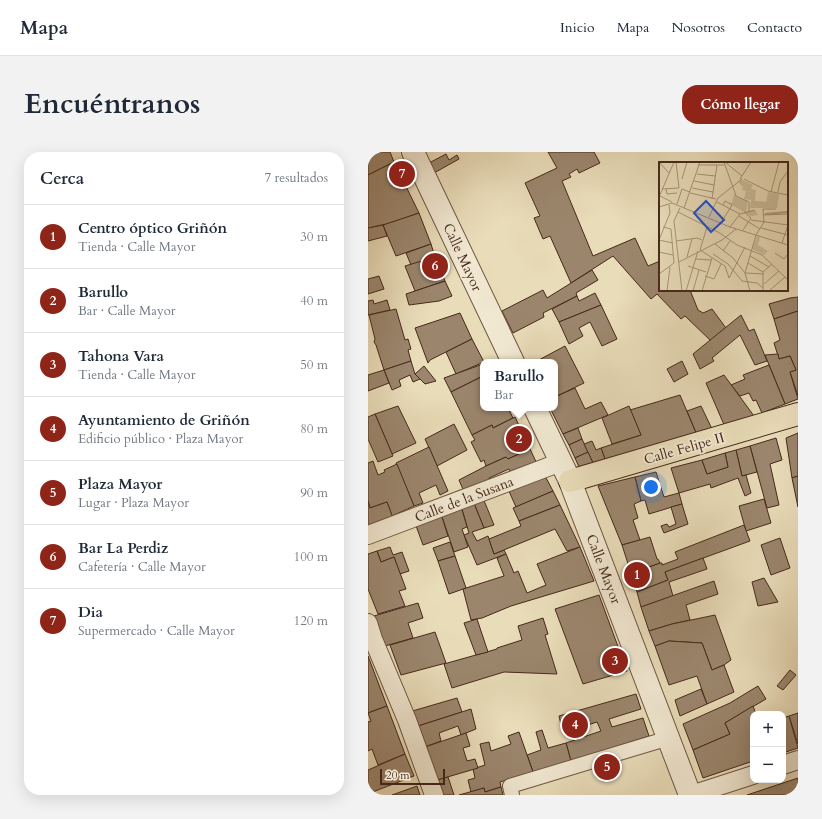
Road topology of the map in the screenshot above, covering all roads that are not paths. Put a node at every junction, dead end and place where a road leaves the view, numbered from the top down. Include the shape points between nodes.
1 (413, 152) edge
2 (512, 359) edge
3 (536, 411) edge
4 (798, 414) edge
5 (565, 472) junction
6 (368, 535) edge
7 (370, 635) edge
8 (668, 735) junction
9 (798, 760) edge
10 (786, 764) edge
11 (750, 776) edge
12 (434, 795) edge
13 (512, 795) edge
14 (690, 795) edge

1 - 2 street, Calle Mayor
3 - 5 street, Calle Mayor
4 - 5 main road, Calle Felipe II
5 - 6 street, Calle de la Susana
5 - 8 street, Calle Mayor
7 - 12 street via 407,720
8 - 13 street via 510,786
8 - 14 street, Calle Mayor
9 - 10 street
11 - 14 street

